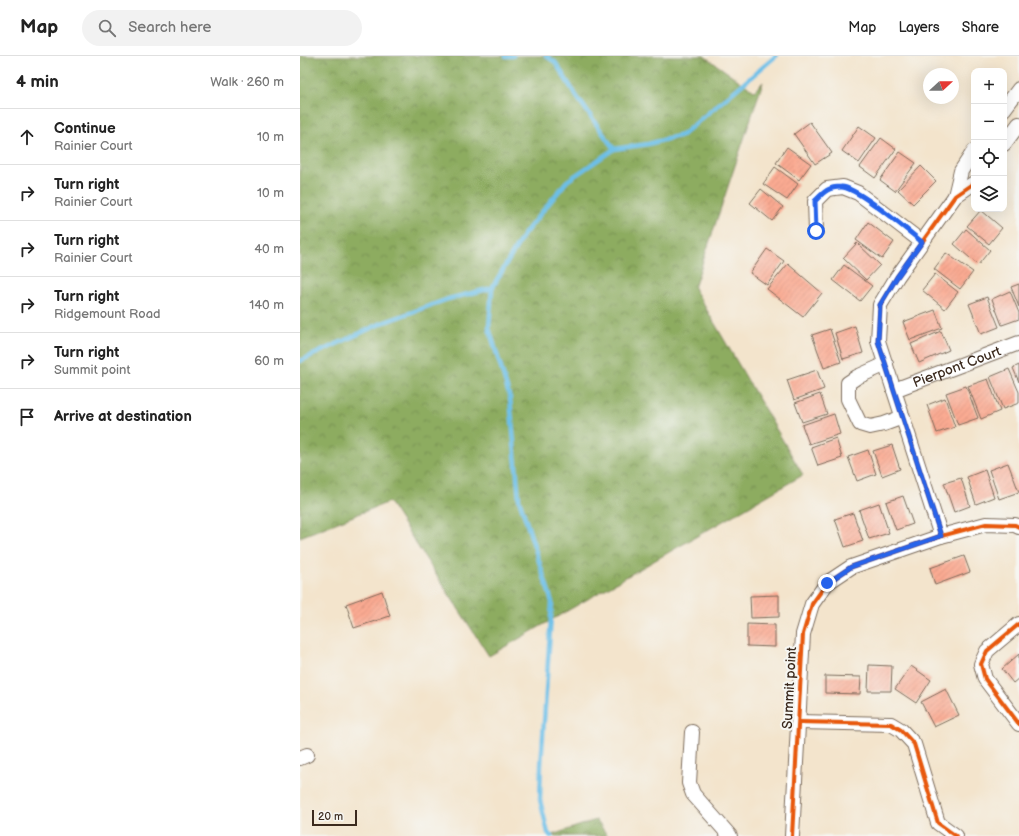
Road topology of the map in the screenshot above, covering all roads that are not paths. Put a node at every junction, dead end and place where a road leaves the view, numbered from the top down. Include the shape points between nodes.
1 (1019, 89) edge
2 (1007, 106) edge
3 (1019, 124) edge
4 (1007, 140) edge
5 (971, 156) edge
6 (971, 185) edge
7 (955, 196) junction
8 (816, 231) dead end
9 (922, 242) junction
10 (1019, 343) edge
11 (886, 364) junction
12 (894, 390) junction
13 (903, 417) junction
14 (1019, 527) edge
15 (941, 536) junction
16 (1019, 624) edge
17 (798, 722) junction
18 (1019, 724) edge
19 (692, 732) dead end
20 (730, 836) edge
21 (792, 836) edge
22 (956, 836) edge

1 - 2 street
3 - 4 street
5 - 7 street via 961,171
6 - 7 street
7 - 9 street
8 - 9 street via 815,201 827,189 843,187 858,193
9 - 11 street via 880,305 878,341
10 - 12 street, Pierpont Court
11 - 12 street
11 - 13 street via 848,383 848,399 860,424 870,427
12 - 13 street
13 - 15 street
14 - 15 street, Summit point via 986,524
15 - 17 street, Summit point via 851,567 827,583 812,604 803,634
16 - 18 street via 987,651 981,664 985,679
17 - 21 street, Summit point
17 - 22 street via 891,724 901,730 914,744 938,823
19 - 20 street via 689,783 693,794

